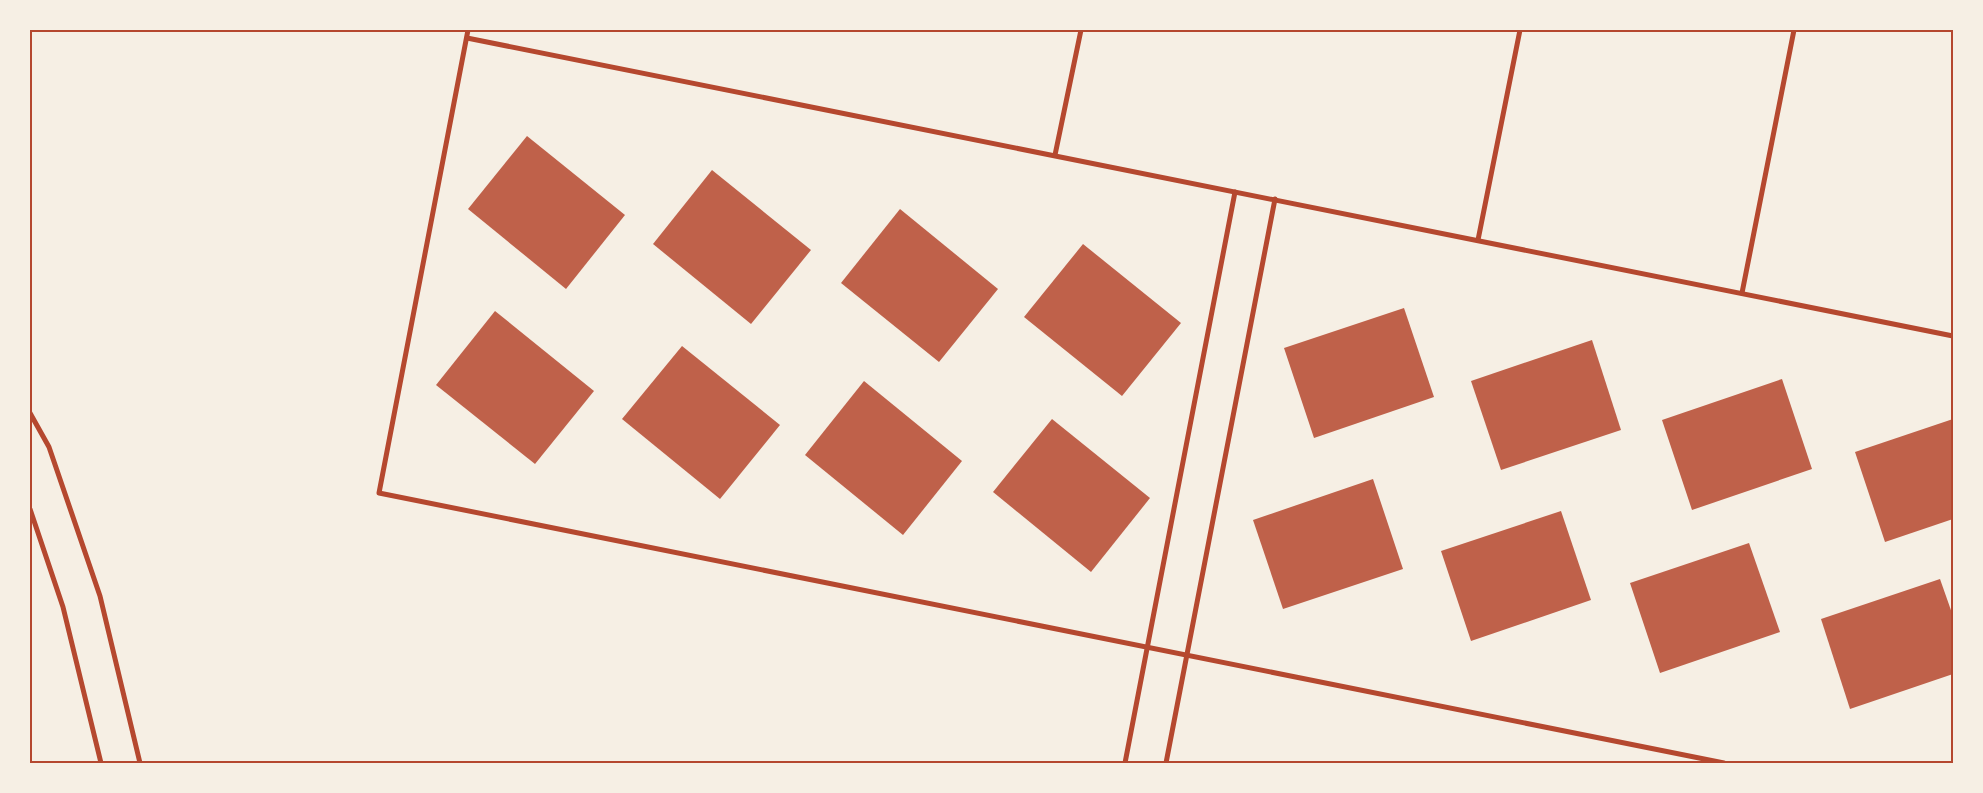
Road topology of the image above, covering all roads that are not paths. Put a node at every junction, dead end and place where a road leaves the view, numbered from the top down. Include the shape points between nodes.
1 (468, 30) edge
2 (1081, 30) edge
3 (1520, 30) edge
4 (1794, 30) edge
5 (467, 38) junction
6 (1055, 155) junction
7 (1235, 192) junction
8 (1275, 199) junction
9 (1478, 240) junction
10 (1742, 293) junction
11 (1953, 336) edge
12 (30, 413) edge
13 (30, 509) edge
14 (1148, 647) junction
15 (1187, 655) junction
16 (101, 763) edge
17 (140, 763) edge
18 (1125, 763) edge
19 (1166, 763) edge
20 (1724, 763) edge

1 - 5 street
2 - 6 street
3 - 9 street
4 - 10 street
5 - 6 street
5 - 14 street via 379,492
6 - 7 street
7 - 8 street
7 - 14 street
8 - 9 street
8 - 15 street
9 - 10 street
10 - 11 street
12 - 17 street via 49,447 100,596
13 - 16 street via 63,607
14 - 15 street
14 - 18 street
15 - 19 street
15 - 20 street

